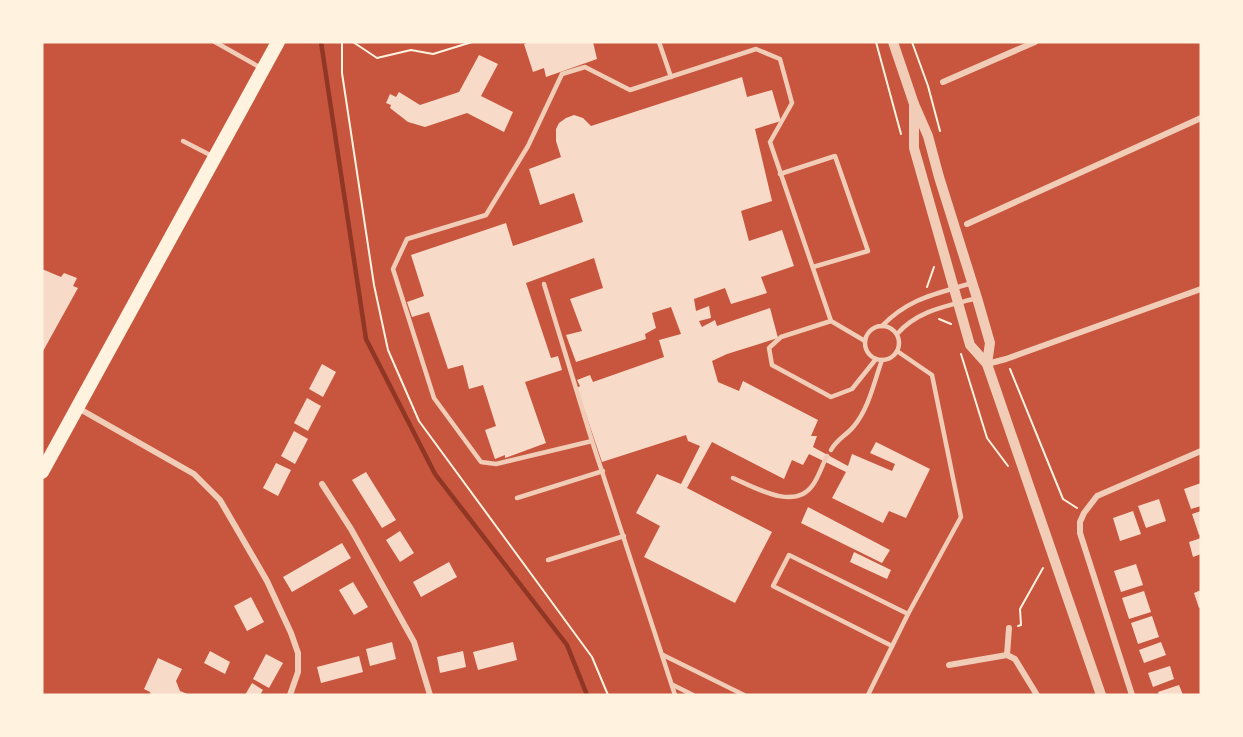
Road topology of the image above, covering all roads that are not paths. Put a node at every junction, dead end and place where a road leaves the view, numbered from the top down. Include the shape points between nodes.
1 (214, 42) edge
2 (278, 42) edge
3 (659, 42) edge
4 (756, 42) edge
5 (893, 42) edge
6 (1035, 42) edge
7 (756, 50) junction
8 (263, 69) junction
9 (671, 77) junction
10 (943, 82) road end
11 (914, 104) junction
12 (1201, 118) edge
13 (183, 141) dead end
14 (215, 157) junction
15 (780, 174) junction
16 (967, 224) dead end
17 (813, 267) junction
18 (972, 283) junction
19 (544, 284) dead end
20 (954, 288) junction
21 (1201, 288) edge
22 (977, 298) junction
23 (958, 303) junction
24 (831, 321) junction
25 (882, 326) junction
26 (897, 334) junction
27 (865, 341) junction
28 (897, 351) junction
29 (879, 359) junction
30 (987, 364) junction
31 (78, 408) junction
32 (592, 441) junction
33 (831, 450) dead end
34 (1201, 451) edge
35 (827, 456) dead end
36 (603, 471) junction
37 (42, 472) edge
38 (733, 478) dead end
39 (322, 484) dead end
40 (517, 498) dead end
41 (624, 536) junction
42 (549, 560) dead end
43 (908, 614) junction
44 (1009, 628) road end
45 (892, 646) junction
46 (663, 655) junction
47 (1007, 655) junction
48 (949, 665) dead end
49 (673, 685) junction
50 (290, 695) edge
51 (430, 695) edge
52 (675, 695) edge
53 (693, 695) edge
54 (744, 695) edge
55 (868, 695) edge
56 (1037, 695) edge
57 (1101, 695) edge
58 (1132, 695) edge

1 - 8 lane
2 - 8 highway
3 - 9 lane
4 - 7 lane
5 - 11 street
6 - 10 street
7 - 9 lane
7 - 15 lane via 780,59 792,103 770,142
8 - 14 highway
9 - 32 lane via 630,90 585,67 562,74 528,146 486,215 407,239 393,269 434,398 481,462 496,464
11 - 18 street via 928,136
11 - 20 street via 914,148
12 - 16 street
13 - 14 lane
14 - 31 highway
15 - 17 lane
15 - 17 lane via 835,156 868,251
17 - 24 lane
18 - 20 lane
18 - 22 street
19 - 32 lane
20 - 23 street
20 - 25 lane via 896,312
21 - 30 street
22 - 23 lane
22 - 30 street via 990,343
23 - 26 lane via 908,321
23 - 30 street via 970,345
24 - 27 lane
24 - 29 lane via 781,337 770,348 772,365 831,397 852,389
25 - 26 lane
25 - 27 lane via 870,331
26 - 28 lane
27 - 29 lane via 868,352
28 - 29 lane via 894,356
28 - 43 lane via 932,375 961,517
29 - 33 lane via 856,424
30 - 57 street
31 - 37 highway
31 - 50 street via 194,474 220,500 267,580 291,633 298,653 298,672
32 - 36 lane
34 - 58 street via 1097,496 1080,522 1080,533
35 - 38 lane via 812,486 796,496 771,495
36 - 40 lane
36 - 41 lane
39 - 51 street via 414,642
41 - 42 lane
41 - 46 lane
43 - 45 lane
43 - 45 lane via 789,555 772,586
44 - 47 street
45 - 55 lane
46 - 49 lane
46 - 54 lane
47 - 48 street
47 - 56 street via 1015,659
49 - 52 lane
49 - 53 lane

